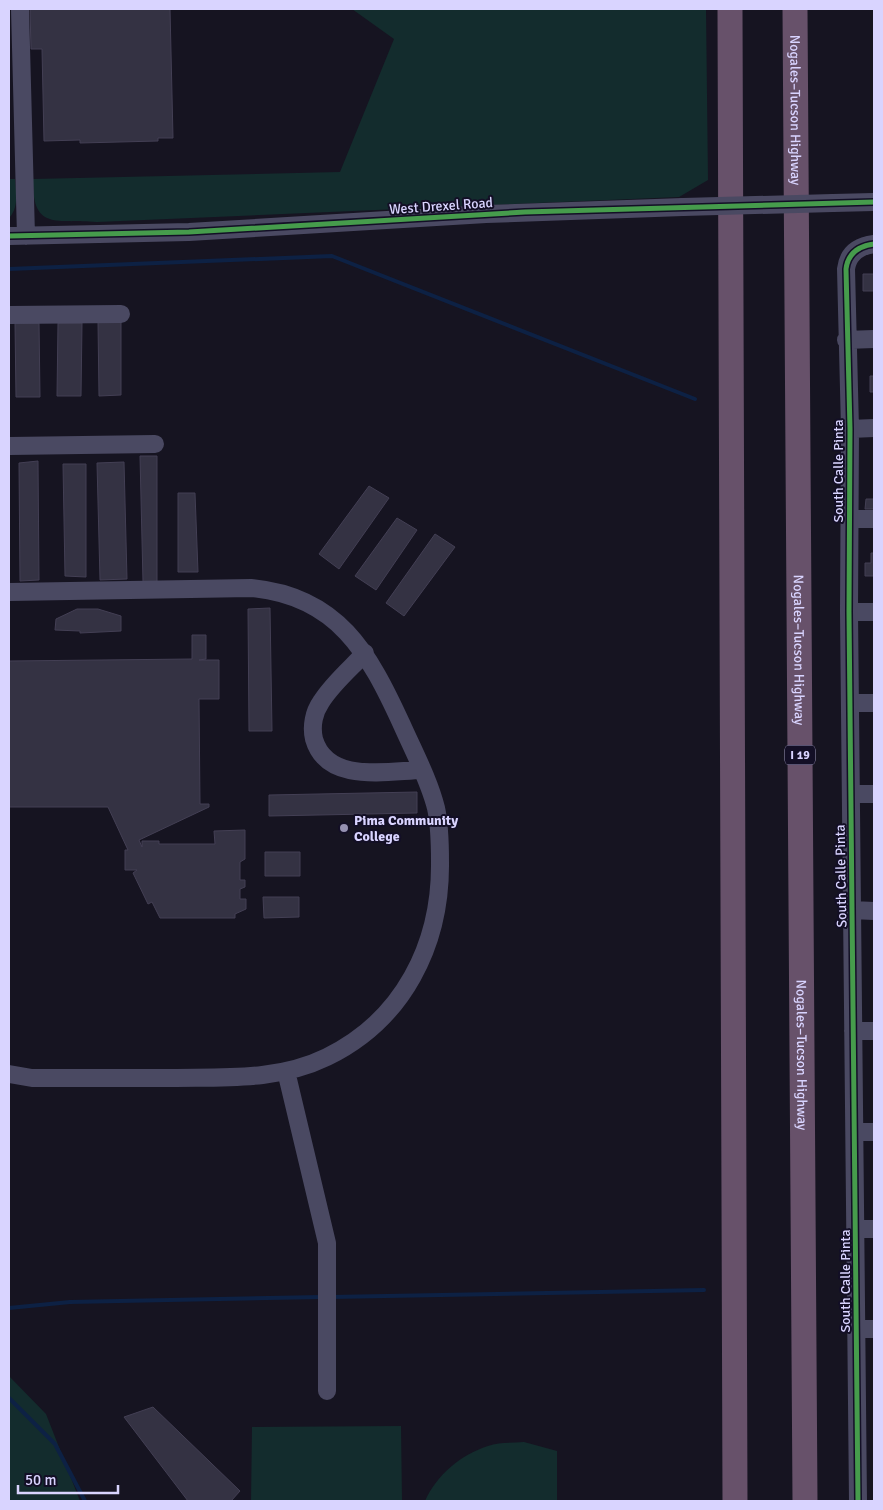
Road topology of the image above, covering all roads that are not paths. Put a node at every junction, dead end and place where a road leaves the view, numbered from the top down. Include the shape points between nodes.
1 (20, 9) edge
2 (730, 9) edge
3 (795, 9) edge
4 (874, 202) edge
5 (17, 236) edge
6 (874, 244) edge
7 (121, 314) dead end
8 (9, 315) edge
9 (874, 339) edge
10 (847, 340) junction
11 (874, 428) edge
12 (850, 429) junction
13 (155, 444) dead end
14 (9, 446) edge
15 (850, 519) junction
16 (874, 519) edge
17 (9, 592) edge
18 (849, 612) junction
19 (874, 612) edge
20 (365, 653) junction
21 (850, 703) junction
22 (874, 703) edge
23 (422, 770) junction
24 (851, 794) junction
25 (874, 794) edge
26 (852, 910) junction
27 (874, 911) edge
28 (853, 1031) junction
29 (874, 1031) edge
30 (286, 1071) junction
31 (9, 1074) edge
32 (855, 1132) junction
33 (874, 1132) edge
34 (874, 1229) edge
35 (856, 1230) junction
36 (874, 1329) edge
37 (857, 1330) junction
38 (327, 1391) dead end
39 (866, 1425) edge
40 (735, 1501) edge
41 (805, 1501) edge
42 (858, 1501) edge

1 - 5 street
2 - 40 highway
3 - 41 highway, Nogales–Tucson Highway / I 19
4 - 5 street, West Drexel Road, bridge via 486,214 198,232
6 - 10 street, South Calle Pinta via 860,248 847,260
7 - 8 street
9 - 10 street
10 - 12 street, South Calle Pinta
11 - 12 street
12 - 15 street, South Calle Pinta
13 - 14 street
15 - 16 street
15 - 18 street, South Calle Pinta
17 - 20 street via 225,587 264,590 286,594 322,611 343,627
18 - 19 street
18 - 21 street, South Calle Pinta
20 - 23 street via 382,680
20 - 23 street via 316,711 314,735 317,746 332,764 357,772
21 - 22 street
21 - 24 street, South Calle Pinta
23 - 30 street via 436,811 440,874 434,927 420,966 400,998 365,1034 327,1057
24 - 25 street
24 - 26 street, South Calle Pinta
26 - 27 street
26 - 28 street, South Calle Pinta
28 - 29 street
28 - 32 street, South Calle Pinta
30 - 31 street via 255,1076 201,1077 32,1078
30 - 38 street via 326,1243
32 - 33 street
32 - 35 street, South Calle Pinta
34 - 35 street
35 - 37 street, South Calle Pinta
36 - 37 street
37 - 39 street, South Calle Pinta
39 - 42 street, South Calle Pinta

